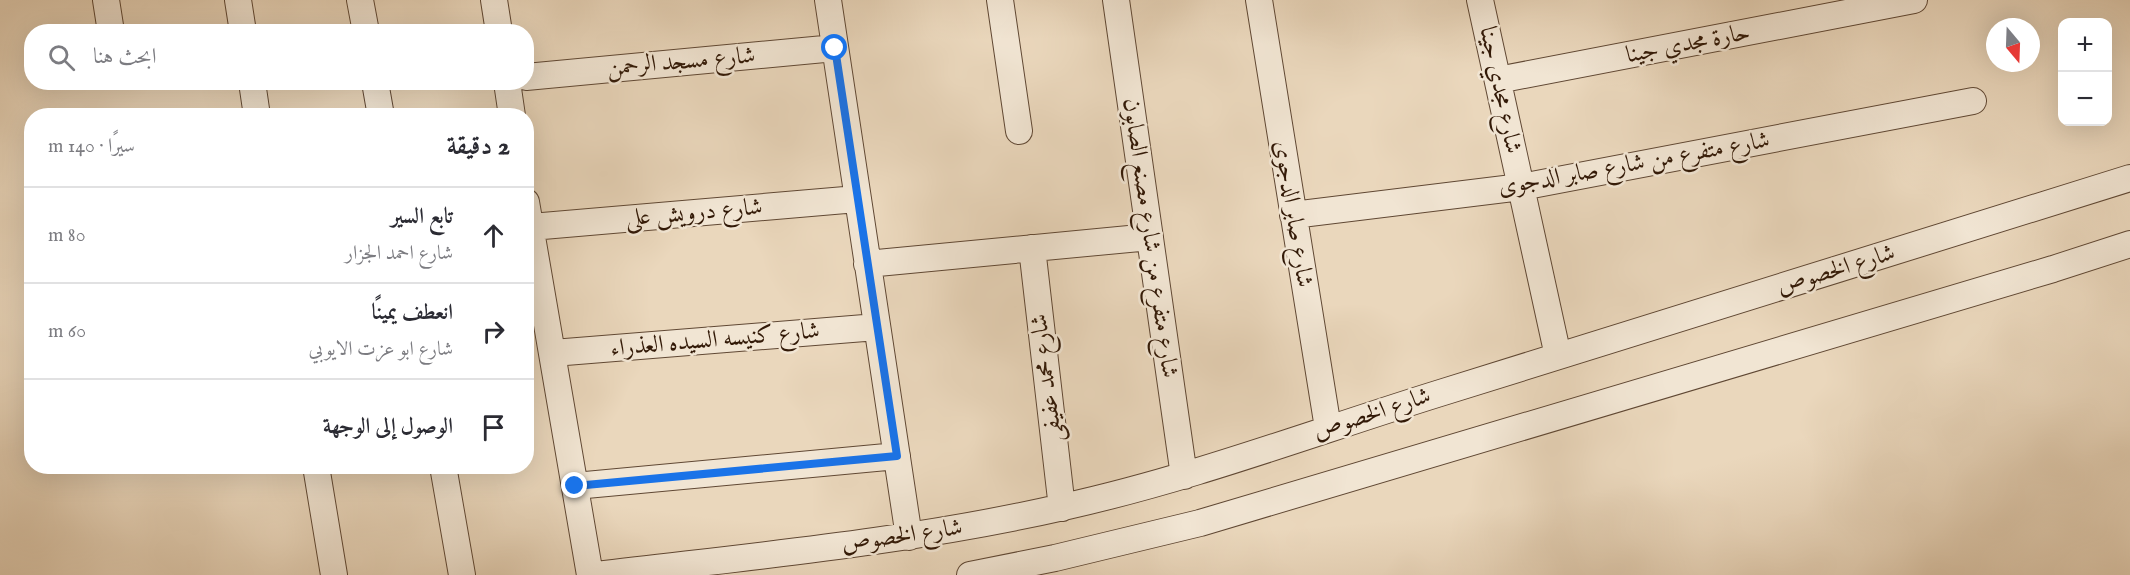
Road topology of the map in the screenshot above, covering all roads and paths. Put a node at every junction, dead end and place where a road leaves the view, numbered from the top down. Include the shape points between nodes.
1 (106, 0) edge
2 (238, 0) edge
3 (360, 0) edge
4 (494, 0) edge
5 (828, 0) edge
6 (1000, 0) edge
7 (1116, 0) edge
8 (1259, 0) edge
9 (1480, 0) edge
10 (1914, 0) edge
11 (110, 24) edge
12 (242, 24) edge
13 (364, 24) edge
14 (498, 24) edge
15 (835, 48) junction
16 (534, 76) edge
17 (1498, 80) junction
18 (253, 90) edge
19 (376, 90) edge
20 (508, 90) edge
21 (1973, 101) dead end
22 (256, 108) edge
23 (380, 108) edge
24 (511, 108) edge
25 (1019, 131) dead end
26 (2130, 178) edge
27 (1521, 187) junction
28 (857, 199) junction
29 (1293, 215) junction
30 (534, 227) edge
31 (1150, 237) junction
32 (534, 244) edge
33 (2130, 244) edge
34 (1032, 248) junction
35 (867, 264) junction
36 (877, 327) junction
37 (553, 354) junction
38 (1558, 356) junction
39 (1328, 428) junction
40 (897, 456) junction
41 (317, 474) edge
42 (444, 474) edge
43 (1184, 476) junction
44 (575, 486) junction
45 (1062, 508) junction
46 (909, 537) junction
47 (334, 575) edge
48 (462, 575) edge
49 (590, 575) edge
50 (597, 575) edge
51 (970, 575) edge

1 - 11 street
2 - 12 street
3 - 13 street
4 - 14 street
5 - 15 street
6 - 25 street
7 - 31 street, شارع متفرع من شارع مصنع الصابون
8 - 29 street, شارع صابر الدجوى
9 - 17 street, شارع مجدي جينا
10 - 17 street, حارة مجدي جينا
15 - 16 street, شارع مسجد الرحمن
15 - 28 street
17 - 27 street, شارع مجدي جينا
18 - 22 street
19 - 23 street
20 - 24 street
21 - 27 street, شارع متفرع من شارع صابر الدجوى
26 - 38 street, شارع الخصوص
27 - 29 street, شارع متفرع من شارع صابر الدجوى
27 - 38 street, شارع مجدي جينا
28 - 30 street, شارع درويش على
28 - 35 street
29 - 39 street, شارع صابر الدجوى
31 - 34 street
31 - 43 street, شارع متفرع من شارع مصنع الصابون
32 - 37 street
33 - 51 street, شارع الخصوص via 1200,523
34 - 35 street
34 - 45 street, شارع محمد عفيفى
35 - 36 street
36 - 37 street, شارع كنيسه السيده العذراء
36 - 40 street
37 - 44 street
38 - 39 street, شارع الخصوص
39 - 43 street, شارع الخصوص
40 - 44 street
40 - 46 street
41 - 47 street
42 - 48 street
43 - 45 street, شارع الخصوص
44 - 49 street
45 - 46 street, شارع الخصوص
46 - 50 street, شارع الخصوص

